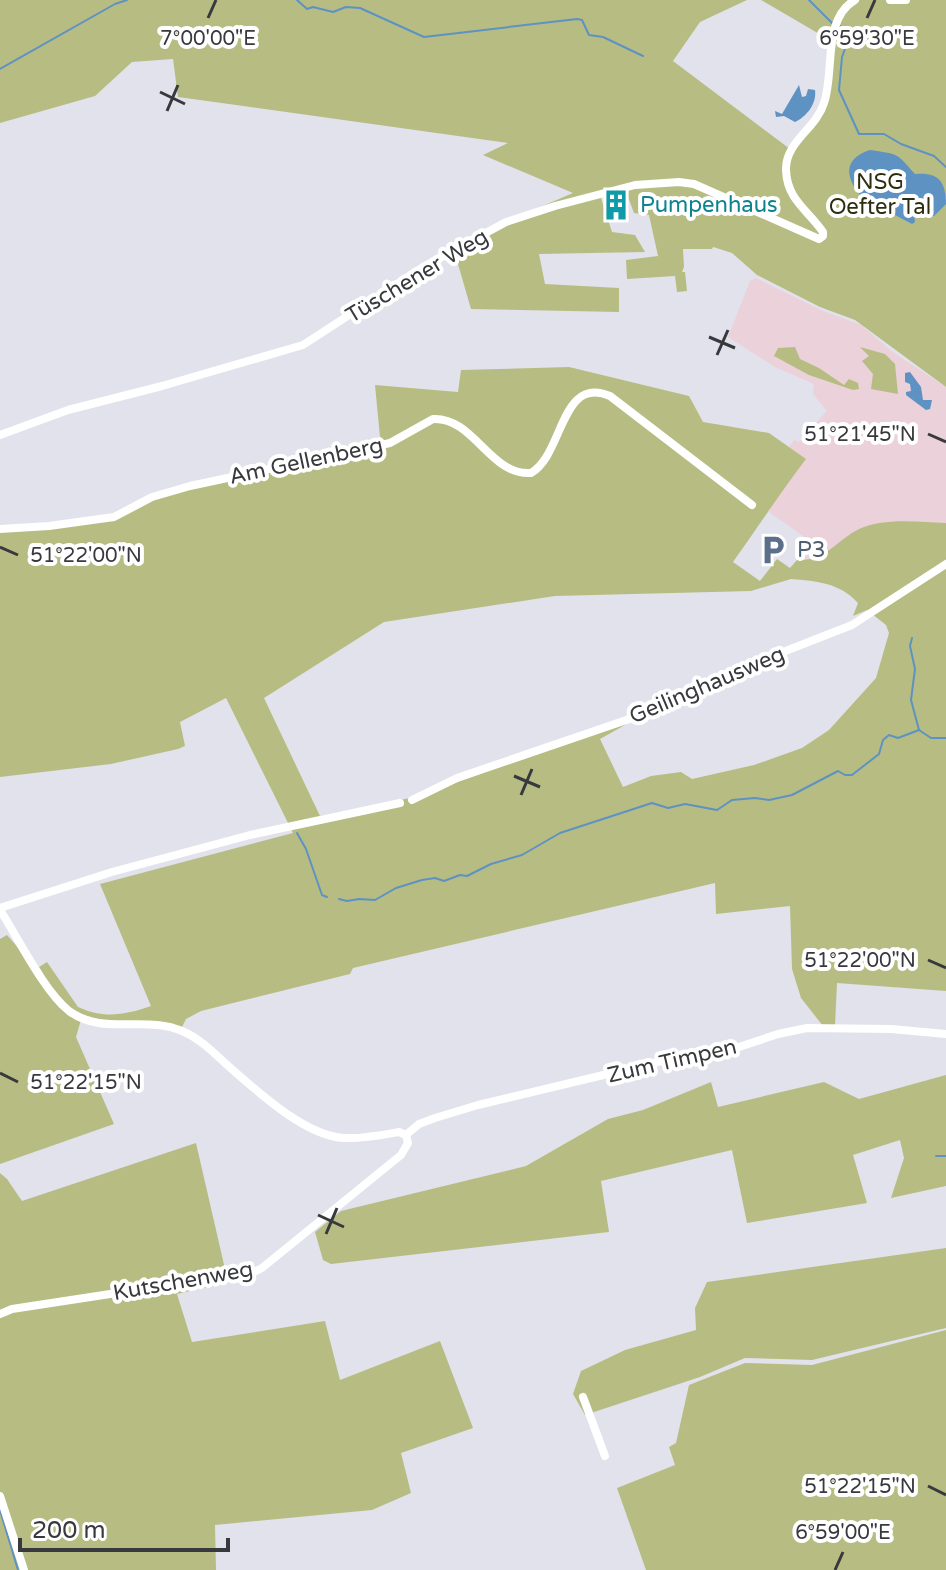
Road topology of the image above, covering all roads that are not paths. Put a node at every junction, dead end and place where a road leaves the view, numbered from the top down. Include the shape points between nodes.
1 (855, 0) edge
2 (890, 0) edge
3 (906, 0) edge
4 (0, 435) edge
5 (752, 505) dead end
6 (0, 529) edge
7 (946, 564) edge
8 (412, 800) dead end
9 (400, 803) dead end
10 (0, 909) edge
11 (946, 1034) edge
12 (406, 1135) junction
13 (0, 1314) edge
14 (583, 1397) dead end
15 (605, 1456) dead end
16 (0, 1496) edge
17 (24, 1570) edge

1 - 4 street, Tüschener Weg via 839,14 824,103 786,160 790,192 823,232 821,238 694,184 657,183 595,195 506,222 423,267 303,345 68,410
2 - 3 street
5 - 6 street, Am Gellenberg via 610,396 595,391 576,400 545,461 531,473 503,464 456,424 433,419 390,443 190,486 152,497 114,517
7 - 8 street, Geilinghausweg via 852,625 682,701 457,778
9 - 10 street via 250,835
10 - 12 street via 51,990 76,1015 99,1023 184,1031 287,1114 335,1136
11 - 12 street, Zum Timpen via 807,1028 478,1105 419,1124
12 - 13 street, Kutschenweg via 401,1155 254,1272
14 - 15 street
16 - 17 street

